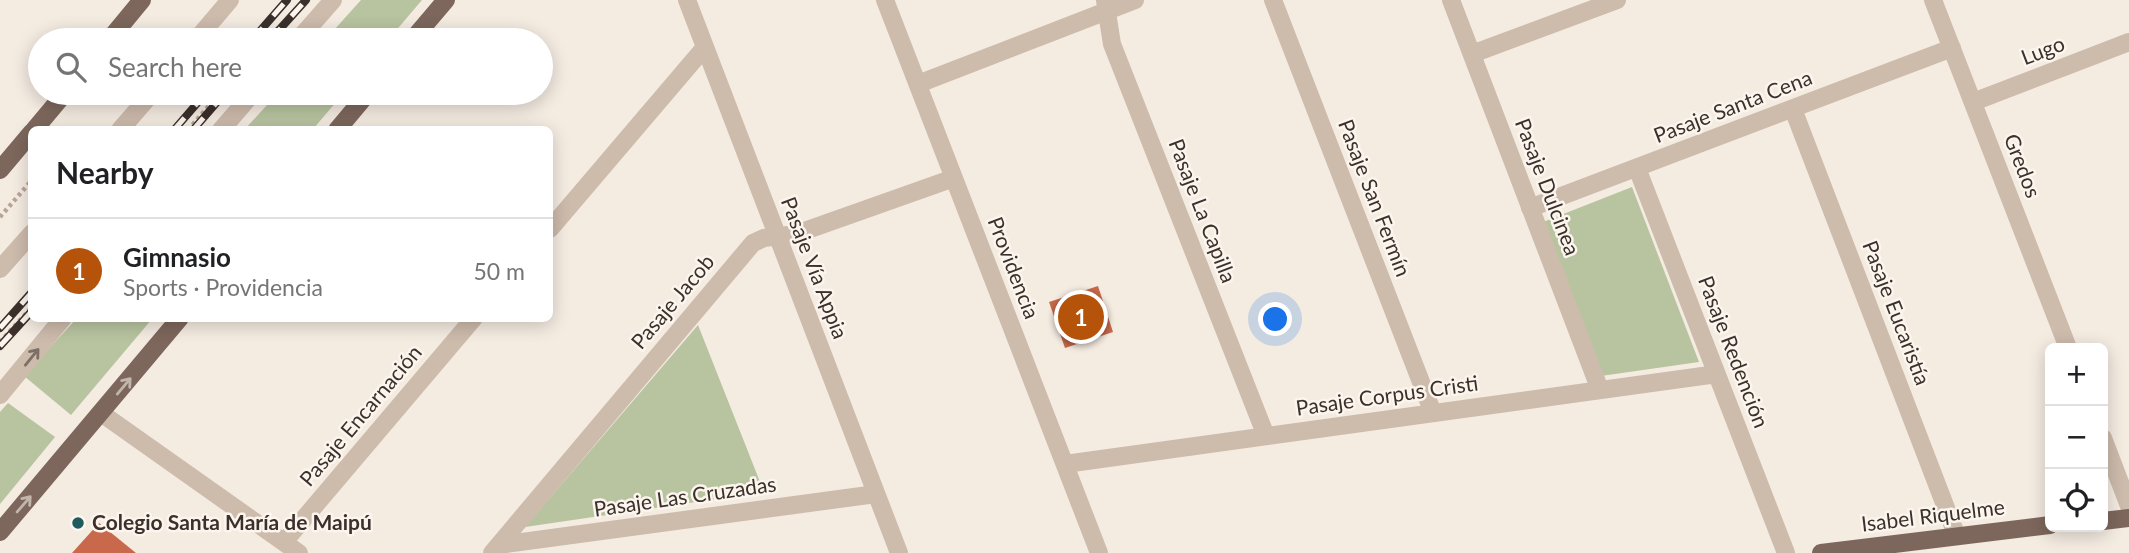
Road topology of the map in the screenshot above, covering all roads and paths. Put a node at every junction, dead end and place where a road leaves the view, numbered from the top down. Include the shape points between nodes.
1 (142, 0) edge
2 (230, 0) edge
3 (333, 0) edge
4 (446, 0) edge
5 (687, 0) edge
6 (885, 0) edge
7 (1135, 0) edge
8 (1273, 0) edge
9 (1451, 0) edge
10 (1617, 0) edge
11 (1933, 0) edge
12 (1106, 6) edge
13 (118, 28) edge
14 (206, 28) edge
15 (308, 28) edge
16 (422, 28) edge
17 (2129, 43) edge
18 (705, 47) junction
19 (1952, 48) junction
20 (1472, 54) junction
21 (918, 84) junction
22 (1973, 102) junction
23 (55, 105) edge
24 (142, 105) edge
25 (210, 105) edge
26 (243, 105) edge
27 (358, 105) edge
28 (1793, 109) junction
29 (37, 126) edge
30 (123, 126) edge
31 (191, 126) edge
32 (224, 126) edge
33 (340, 126) edge
34 (28, 137) edge
35 (1637, 168) junction
36 (0, 170) edge
37 (954, 178) junction
38 (28, 185) edge
39 (1530, 208) junction
40 (0, 218) edge
41 (553, 225) edge
42 (777, 236) junction
43 (28, 238) edge
44 (0, 269) edge
45 (28, 311) edge
46 (60, 322) edge
47 (177, 322) edge
48 (471, 322) edge
49 (0, 342) edge
50 (2066, 343) edge
51 (1717, 374) junction
52 (1600, 390) junction
53 (0, 395) edge
54 (1433, 412) junction
55 (101, 413) junction
56 (1266, 436) junction
57 (2108, 451) edge
58 (1065, 464) junction
59 (876, 494) junction
60 (2129, 506) edge
61 (2129, 518) edge
62 (2108, 520) edge
63 (2045, 526) edge
64 (0, 532) edge
65 (1956, 534) junction
66 (284, 542) junction
67 (496, 549) edge
68 (299, 553) edge
69 (899, 553) edge
70 (1099, 553) edge
71 (1786, 553) edge
72 (1821, 553) edge

1 - 13 main road
2 - 14 street
3 - 15 street
4 - 16 main road
5 - 18 street, Pasaje Vía Appia
6 - 21 street, Providencia
7 - 12 street
8 - 54 street, Pasaje San Fermín
9 - 20 street, Pasaje Dulcinea
10 - 20 street
11 - 19 street, Gredos
12 - 21 street
12 - 56 street, Pasaje La Capilla via 1112,44
17 - 22 street, Lugo
18 - 41 street
18 - 42 street, Pasaje Vía Appia
19 - 22 street, Gredos
19 - 28 street, Pasaje Santa Cena
20 - 39 street, Pasaje Dulcinea
21 - 37 street, Providencia
22 - 50 street, Gredos
23 - 29 main road
24 - 30 street
25 - 31 path
26 - 32 street
27 - 33 main road
28 - 35 street, Pasaje Santa Cena
28 - 65 street, Pasaje Eucaristía
34 - 36 main road
35 - 39 street, Pasaje Santa Cena
35 - 51 street, Pasaje Redención
37 - 42 street, Pasaje Jacob via 796,234
37 - 58 street, Providencia
38 - 40 path
39 - 52 street, Pasaje Dulcinea
42 - 59 street, Pasaje Vía Appia
42 - 67 street, Pasaje Jacob via 764,238 745,251
43 - 44 street
45 - 49 path
53 -> 46 street
55 -> 47 main road
48 - 66 street, Pasaje Encarnación
51 - 52 street, Pasaje Corpus Cristi
51 - 71 street, Pasaje Redención
52 - 54 street, Pasaje Corpus Cristi
54 - 56 street, Pasaje Corpus Cristi
64 -> 55 main road
55 - 66 street
56 - 58 street, Pasaje Corpus Cristi
57 - 60 street
58 - 70 street, Providencia
59 - 67 street, Pasaje Las Cruzadas
59 - 69 street, Pasaje Vía Appia
61 - 62 main road
63 - 65 main road, Isabel Riquelme
65 - 72 main road, Isabel Riquelme
66 - 68 street

